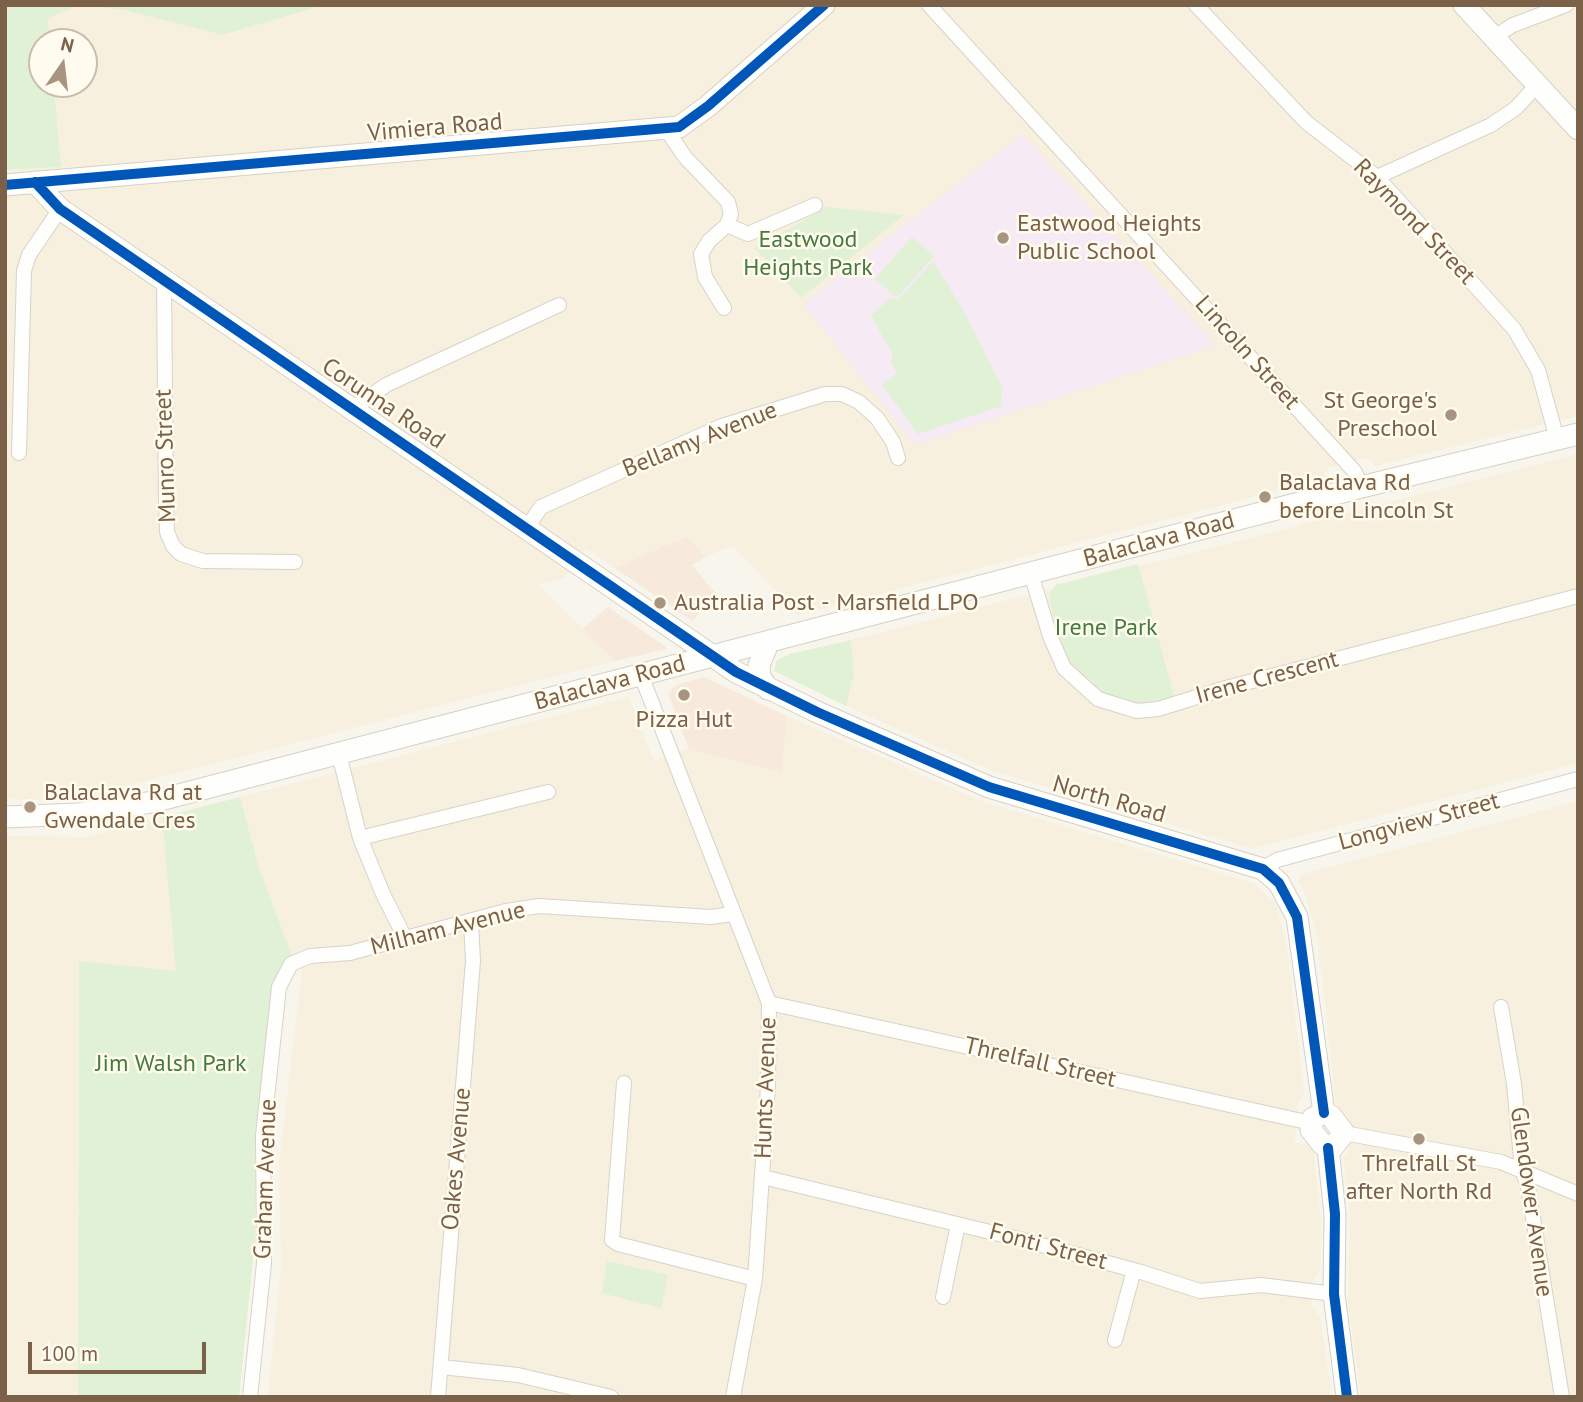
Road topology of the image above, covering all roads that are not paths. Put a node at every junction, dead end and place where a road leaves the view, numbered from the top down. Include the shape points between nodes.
1 (824, 5) edge
2 (929, 5) edge
3 (1196, 5) edge
4 (1464, 5) edge
5 (1566, 5) edge
6 (1493, 38) junction
7 (1536, 85) junction
8 (666, 129) junction
9 (1578, 129) edge
10 (1377, 177) junction
11 (35, 182) junction
12 (5, 185) edge
13 (815, 205) dead end
14 (60, 209) junction
15 (727, 225) junction
16 (164, 281) junction
17 (559, 305) dead end
18 (724, 308) dead end
19 (354, 408) junction
20 (1578, 434) edge
21 (1557, 439) junction
22 (19, 453) dead end
23 (898, 458) dead end
24 (1361, 487) junction
25 (527, 528) junction
26 (295, 562) dead end
27 (1031, 574) junction
28 (1578, 596) edge
29 (769, 641) junction
30 (712, 656) junction
31 (641, 675) junction
32 (768, 689) junction
33 (339, 754) junction
34 (1578, 779) edge
35 (548, 792) dead end
36 (5, 817) edge
37 (360, 838) junction
38 (1263, 869) junction
39 (732, 914) junction
40 (471, 921) junction
41 (406, 940) junction
42 (291, 964) joint
43 (769, 1003) junction
44 (1501, 1007) dead end
45 (624, 1083) dead end
46 (1318, 1118) junction
47 (1343, 1132) junction
48 (1328, 1148) junction
49 (1522, 1169) junction
50 (762, 1177) junction
51 (1578, 1194) edge
52 (958, 1224) junction
53 (1134, 1270) junction
54 (755, 1279) junction
55 (1334, 1294) junction
56 (943, 1297) dead end
57 (1115, 1340) dead end
58 (441, 1367) junction
59 (250, 1397) edge
60 (438, 1397) edge
61 (611, 1397) edge
62 (733, 1397) edge
63 (1348, 1397) edge
64 (1562, 1397) edge

1 - 8 street, Vimiera Road via 698,114 679,127
2 - 24 street, Lincoln Street via 1355,472
3 - 10 street, Raymond Street via 1306,122
4 - 6 street
5 - 6 street via 1513,25
6 - 7 street
7 - 9 street
7 - 10 street via 1516,108 1491,125
8 - 11 street, Vimiera Road
8 - 15 street via 728,202 731,214
10 - 21 street, Raymond Street via 1524,344 1541,378
11 - 12 street, Vimiera Road
11 - 14 street, Corunna Road
13 - 15 street via 748,234
14 - 16 street, Corunna Road
14 - 22 street via 29,255 24,271
15 - 18 street via 701,254 705,277
16 - 19 street, Corunna Road
16 - 26 street, Munro Street via 167,533 173,546 181,554 203,561
17 - 19 street via 386,385
19 - 25 street, Corunna Road
20 - 21 street, Balaclava Road
21 - 24 street, Balaclava Road
23 - 25 street, Bellamy Avenue via 877,418 859,402 842,394 825,394 722,426 541,507
24 - 27 street, Balaclava Road
25 - 30 street, Corunna Road
27 - 28 street, Irene Crescent via 1064,668 1098,699 1136,711 1158,709
27 - 29 street, Balaclava Road
29 - 30 street, Balaclava Road
29 - 32 street via 759,665
30 - 31 street, Balaclava Road
30 - 32 street, North Road
31 - 33 street, Balaclava Road
31 - 39 street, Hunts Avenue
32 - 38 street, North Road via 989,786
33 - 36 street, Balaclava Road via 139,804 62,816
33 - 37 street
34 - 38 street, Longview Street via 1277,860
35 - 37 street
37 - 41 street
38 - 46 street via 1279,883 1297,917
39 - 40 street, Milham Avenue via 711,917 539,906
39 - 43 street, Hunts Avenue
40 - 41 street, Milham Avenue
40 - 58 street, Oakes Avenue via 473,961
41 - 42 street, Milham Avenue via 350,953 310,956
42 - 59 street, Graham Avenue via 279,987 264,1135 264,1263
43 - 46 street, Threlfall Street
43 - 50 street, Hunts Avenue
44 - 49 street, Glendower Avenue
45 - 54 street via 612,1240
46 - 47 street via 1331,1116
46 - 48 street via 1314,1134
47 - 48 street via 1340,1142
47 - 49 street
48 - 55 street via 1335,1214
49 - 51 street
49 - 64 street, Glendower Avenue
50 - 52 street, Fonti Street
50 - 54 street, Hunts Avenue
52 - 53 street, Fonti Street
52 - 56 street
53 - 55 street, Fonti Street via 1200,1292 1261,1285
53 - 57 street
54 - 62 street, Hunts Avenue
55 - 63 street
58 - 60 street, Oakes Avenue
58 - 61 street via 518,1375

